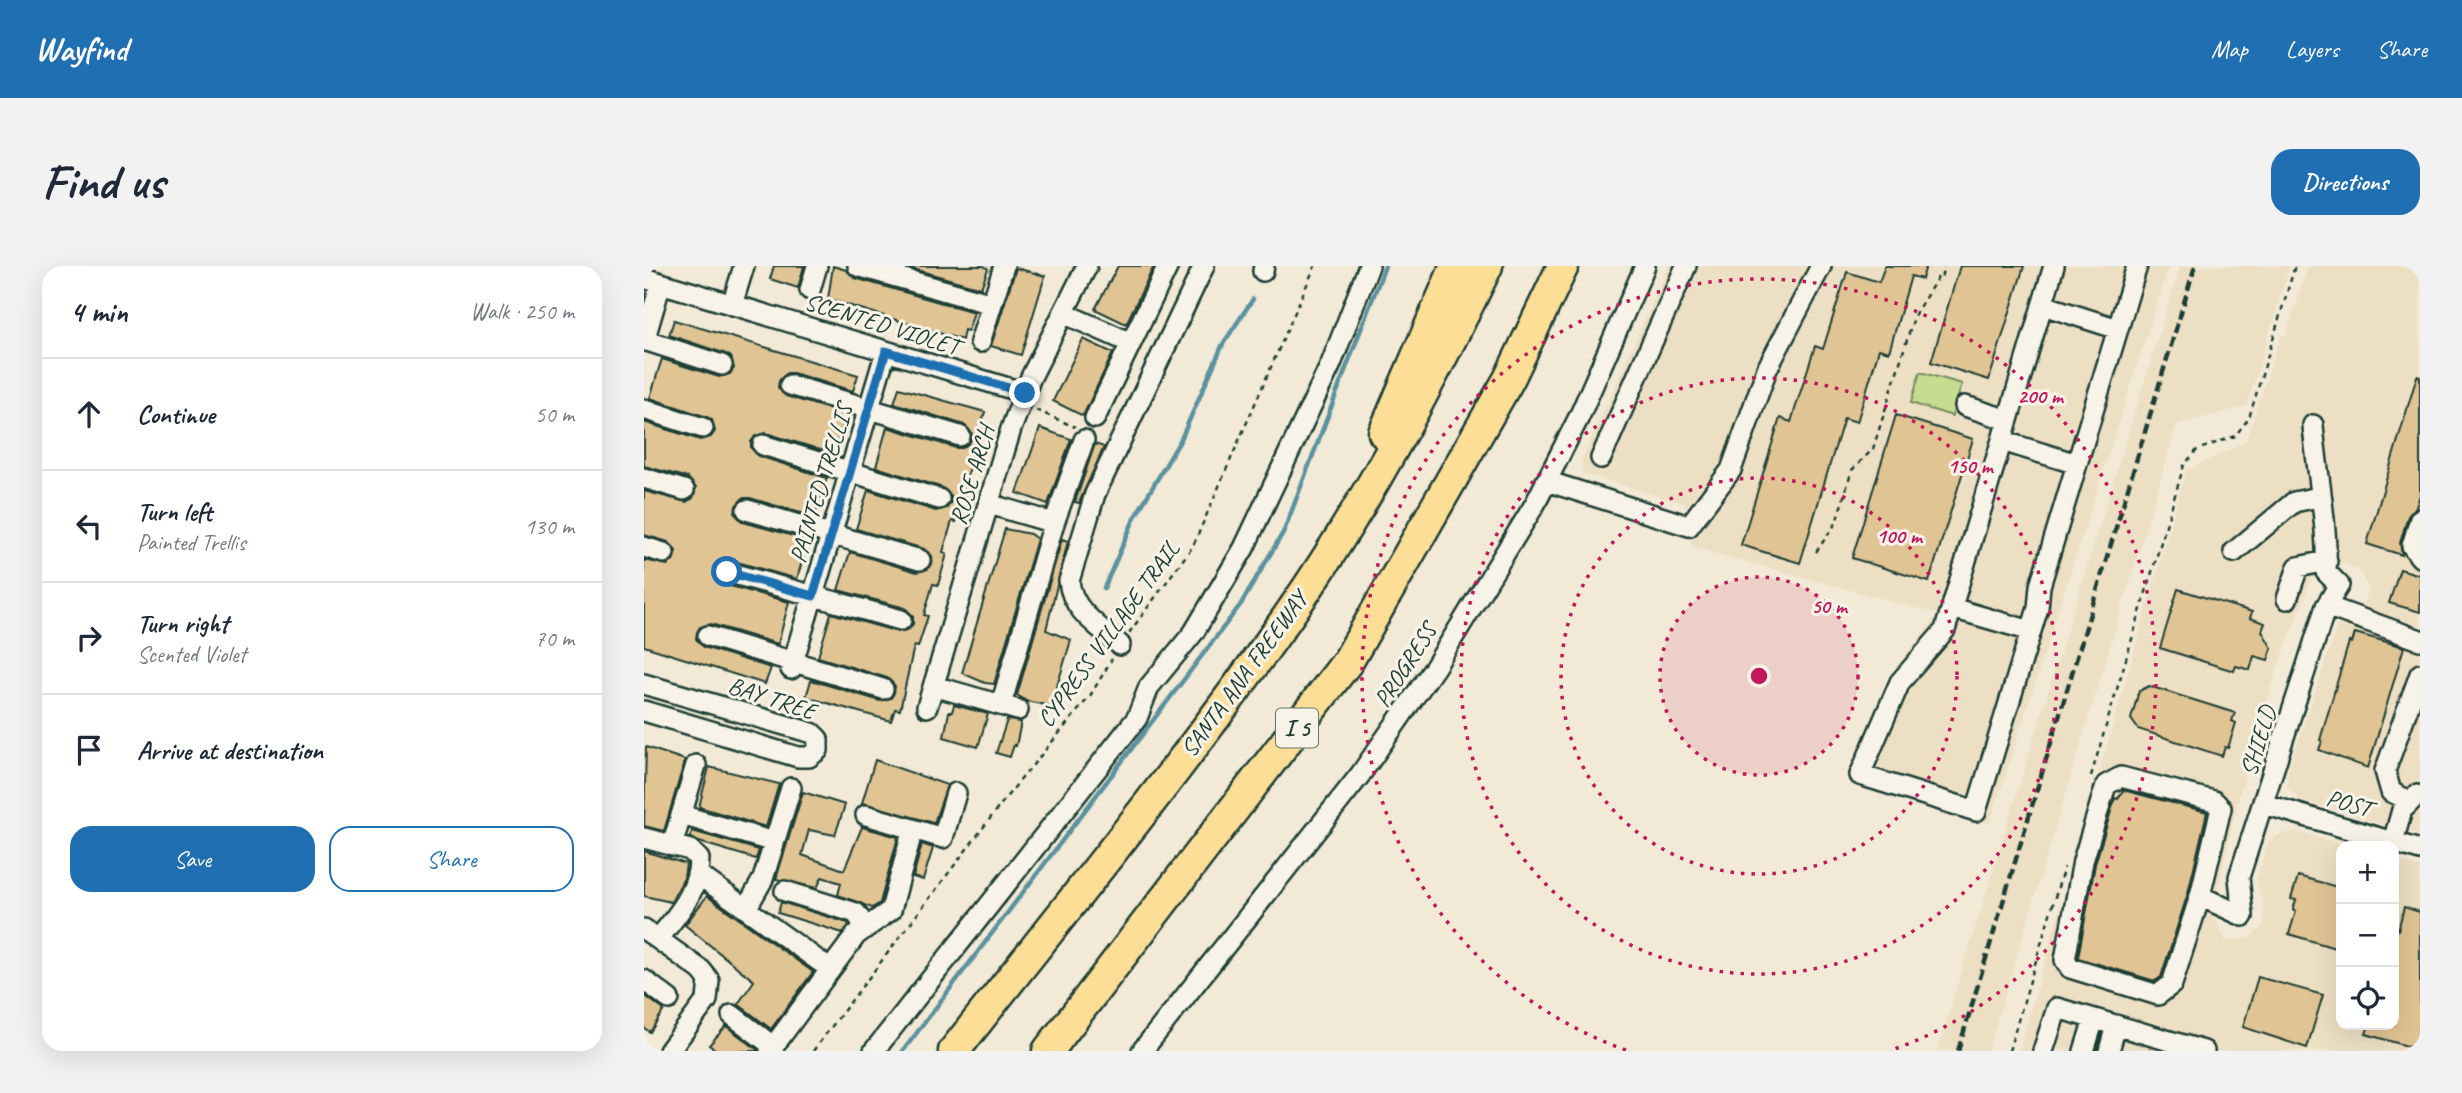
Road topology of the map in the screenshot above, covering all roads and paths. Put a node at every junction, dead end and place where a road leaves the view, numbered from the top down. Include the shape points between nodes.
1 (744, 266) edge
2 (817, 266) edge
3 (858, 266) edge
4 (1004, 266) edge
5 (1087, 266) edge
6 (1168, 266) edge
7 (1204, 266) edge
8 (1315, 266) edge
9 (1369, 266) edge
10 (1456, 266) edge
11 (1487, 266) edge
12 (1563, 266) edge
13 (1576, 266) edge
14 (1645, 266) edge
15 (1686, 266) edge
16 (1821, 266) edge
17 (1944, 266) edge
18 (2054, 266) edge
19 (2137, 266) edge
20 (2295, 266) edge
21 (653, 281) edge
22 (810, 290) dead end
23 (1546, 302) junction
24 (992, 304) junction
25 (732, 305) junction
26 (2043, 305) junction
27 (1063, 313) junction
28 (2118, 329) junction
29 (644, 341) edge
30 (980, 342) dead end
31 (1131, 343) junction
32 (886, 351) junction
33 (722, 365) dead end
34 (790, 385) dead end
35 (1023, 398) junction
36 (1965, 406) dead end
37 (644, 409) edge
38 (869, 409) junction
39 (2008, 420) junction
40 (2313, 425) dead end
41 (703, 428) dead end
42 (1088, 430) junction
43 (960, 436) dead end
44 (2002, 441) junction
45 (763, 445) dead end
46 (1601, 458) dead end
47 (2077, 464) junction
48 (850, 472) junction
49 (644, 478) edge
50 (1546, 481) junction
51 (684, 490) dead end
52 (2319, 497) junction
53 (939, 499) dead end
54 (989, 503) junction
55 (747, 510) dead end
56 (2420, 519) edge
57 (1054, 523) junction
58 (831, 534) junction
59 (1341, 535) junction
60 (644, 547) edge
61 (1816, 552) dead end
62 (2234, 552) dead end
63 (664, 553) dead end
64 (2420, 557) edge
65 (920, 560) dead end
66 (2327, 561) junction
67 (727, 572) dead end
68 (813, 596) junction
69 (2287, 599) dead end
70 (2326, 606) junction
71 (1952, 608) junction
72 (901, 620) dead end
73 (2031, 631) junction
74 (708, 636) dead end
75 (2420, 640) edge
76 (1120, 645) junction
77 (792, 665) junction
78 (2420, 674) edge
79 (644, 684) edge
80 (934, 686) junction
81 (883, 689) dead end
82 (927, 707) dead end
83 (644, 711) edge
84 (696, 765) dead end
85 (2088, 787) dead end
86 (791, 788) dead end
87 (956, 793) dead end
88 (2415, 797) edge
89 (2264, 804) junction
90 (681, 815) junction
91 (866, 815) dead end
92 (913, 829) junction
93 (644, 838) edge
94 (2390, 841) edge
95 (2393, 841) edge
96 (774, 842) junction
97 (2399, 844) edge
98 (672, 846) junction
99 (2420, 850) edge
100 (2064, 867) dead end
101 (699, 875) junction
102 (785, 891) dead end
103 (2200, 896) junction
104 (746, 909) junction
105 (866, 928) junction
106 (651, 933) edge
107 (830, 969) junction
108 (644, 980) edge
109 (669, 999) dead end
110 (732, 1015) dead end
111 (2094, 1018) junction
112 (2116, 1025) junction
113 (2156, 1044) edge
114 (772, 1049) edge
115 (670, 1051) edge
116 (813, 1051) edge
117 (874, 1051) edge
118 (954, 1051) edge
119 (1048, 1051) edge
120 (1142, 1051) edge
121 (2009, 1051) edge
122 (2043, 1051) edge
123 (2084, 1051) edge
124 (2109, 1051) edge
125 (2204, 1051) edge

1 - 25 street
2 - 22 street
3 - 24 street
4 - 24 street
5 - 27 street, ROSE ARCH
6 - 31 street
7 - 76 street via 1095,494 1069,581 1070,593 1081,610
8 - 76 path, CYPRESS VILLAGE TRAIL via 1193,546
9 - 117 street via 1331,364 1244,548 1194,632 1149,687 1137,718
10 - 59 highway
11 - 59 highway, SANTA ANA FREEWAY via 1422,401
12 - 23 highway, I 5
13 - 23 highway
14 - 50 street, PROGRESS
15 - 46 street
16 - 50 street via 1767,369 1731,470 1689,526
17 - 61 path via 1941,278 1915,314 1873,449 1852,470 1836,523
18 - 26 street
19 - 28 street
20 - 85 path via 2249,418 2235,436 2197,450 2184,465
21 - 25 street, SCENTED VIOLET
21 - 29 street
23 - 119 highway, I 5 via 1509,379 1348,661
24 - 30 street
25 - 32 street, SCENTED VIOLET
26 - 28 street
26 - 39 street
27 - 31 street
27 - 35 street, ROSE ARCH
28 - 47 street
29 - 33 street
31 - 42 street
32 - 35 street, SCENTED VIOLET
32 - 38 street, PAINTED TRELLIS
34 - 38 street
35 - 42 path
35 - 54 street, ROSE ARCH
36 - 39 street
37 - 41 street
38 - 43 street
38 - 48 street, PAINTED TRELLIS
39 - 44 street
40 - 52 street
42 - 57 street
44 - 47 street
44 - 71 street
45 - 48 street
47 - 73 street
48 - 53 street
48 - 58 street, PAINTED TRELLIS
49 - 51 street
50 - 120 street, PROGRESS via 1435,667 1360,775
52 - 62 street via 2294,502
52 - 66 street
54 - 57 street
54 - 80 street, ROSE ARCH
55 - 58 street
56 - 64 street via 2412,547
57 - 80 street via 1009,708
58 - 65 street
58 - 68 street, PAINTED TRELLIS
59 - 118 highway, SANTA ANA FREEWAY via 1290,614 1187,753
60 - 63 street
66 - 69 street via 2298,567
66 - 70 street, SHIELD via 2326,572 2339,585
67 - 68 street
68 - 72 street
68 - 77 street, PAINTED TRELLIS
70 - 75 street
70 - 89 street, SHIELD
71 - 73 street
71 - 73 street via 1940,639 1900,682 1860,775 1976,811
74 - 77 street
76 - 116 path, CYPRESS VILLAGE TRAIL via 1090,696 1008,795
77 - 81 street
78 - 88 street via 2385,771 2391,793
79 - 83 street, BAY TREE via 812,733 818,739 818,750 809,757 797,757
80 - 82 street, ROSE ARCH
84 - 90 street
86 - 96 street
87 - 92 street via 943,838
88 - 95 street via 2402,810
89 - 94 street, POST
89 - 103 street, SHIELD via 2239,877 2243,916
90 - 96 street
90 - 98 street
91 - 92 street
92 - 105 street via 891,910
93 - 98 street
96 - 104 street via 763,879
97 - 99 street, POST
98 - 101 street via 690,850 699,859
100 - 121 path
101 - 104 street
101 - 106 street via 684,907
102 - 105 street via 856,913
103 - 103 street via 2219,804 2114,778 2106,785 2083,862 2066,965 2158,995 2165,992 2172,984
104 - 107 street
105 - 107 street via 856,934
106 - 115 street via 709,981 707,1000
107 - 114 street
108 - 109 street
110 - 114 street
111 - 112 street
111 - 122 street via 2057,1008
111 - 123 street
112 - 113 street
112 - 124 street
113 - 125 street

